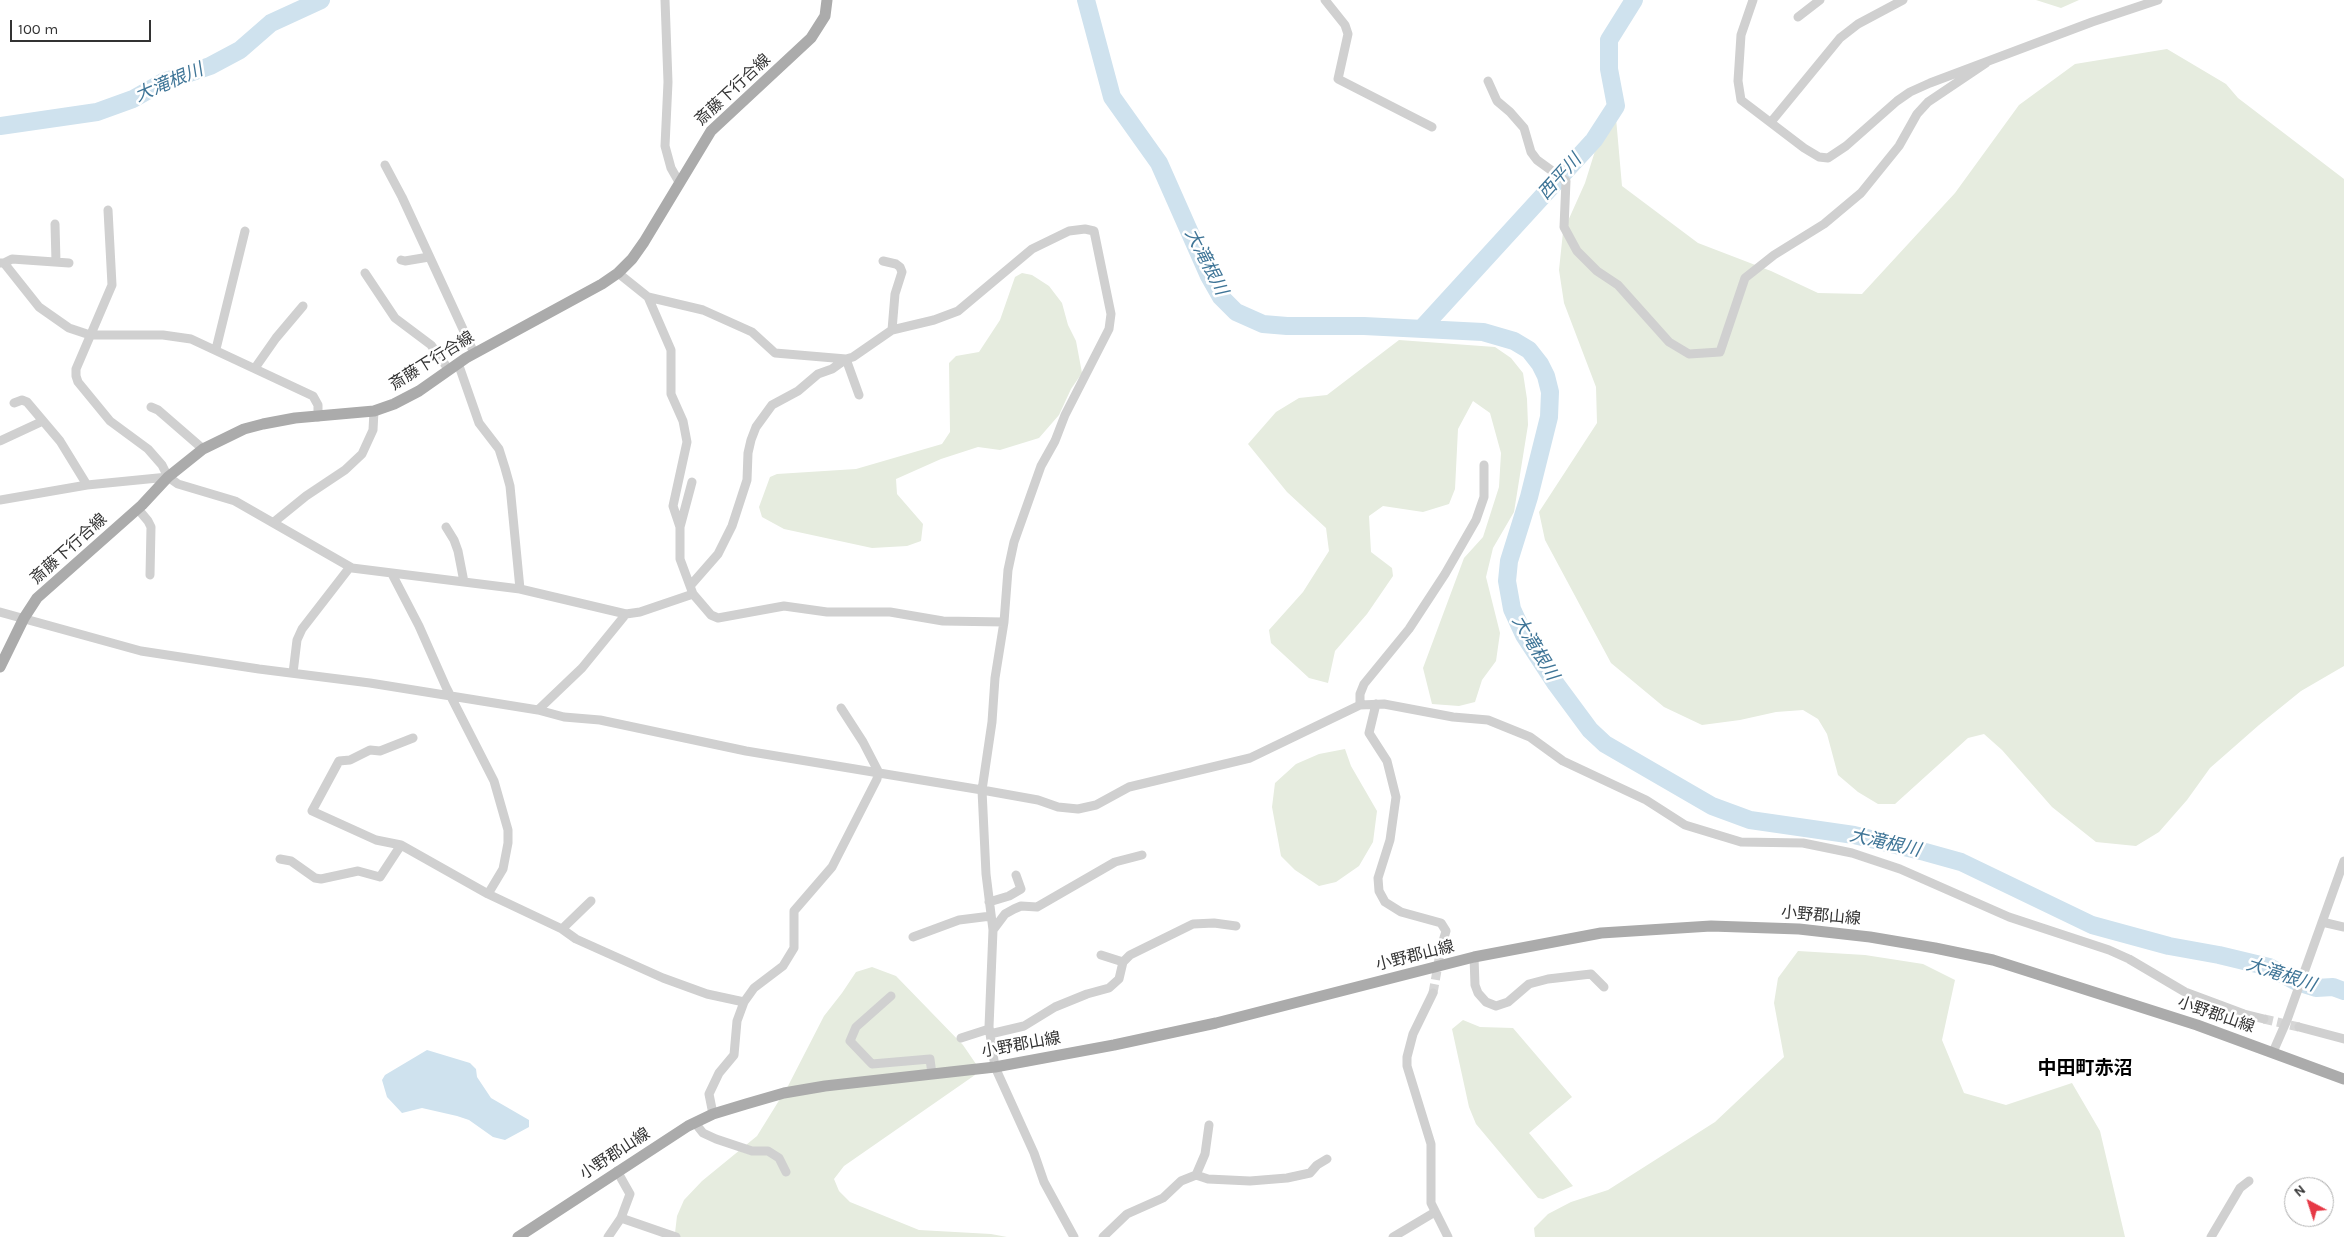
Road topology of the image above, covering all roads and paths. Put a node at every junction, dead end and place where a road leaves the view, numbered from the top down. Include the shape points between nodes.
1 (665, 0) edge
2 (827, 0) edge
3 (1325, 0) edge
4 (1753, 0) edge
5 (1820, 0) edge
6 (1903, 0) edge
7 (2158, 0) edge
8 (1798, 17) dead end
9 (1986, 63) junction
10 (1488, 81) dead end
11 (1771, 122) junction
12 (1432, 127) dead end
13 (385, 165) dead end
14 (679, 182) junction
15 (108, 210) dead end
16 (54, 224) dead end
17 (245, 231) dead end
18 (429, 257) junction
19 (401, 260) dead end
20 (883, 261) dead end
21 (56, 262) junction
22 (2, 263) edge
23 (69, 263) dead end
24 (365, 273) dead end
25 (618, 273) junction
26 (648, 297) junction
27 (303, 306) dead end
28 (892, 330) junction
29 (90, 335) junction
30 (216, 349) junction
31 (474, 354) junction
32 (846, 359) junction
33 (453, 367) junction
34 (255, 368) junction
35 (859, 395) dead end
36 (14, 403) dead end
37 (151, 407) dead end
38 (374, 411) junction
39 (318, 417) junction
40 (44, 421) junction
41 (0, 441) edge
42 (203, 449) junction
43 (1484, 465) dead end
44 (168, 476) junction
45 (692, 482) dead end
46 (87, 485) junction
47 (0, 500) edge
48 (138, 509) junction
49 (274, 522) junction
50 (446, 527) dead end
51 (680, 527) junction
52 (350, 567) junction
53 (150, 574) dead end
54 (392, 574) junction
55 (464, 582) junction
56 (520, 589) junction
57 (692, 590) junction
58 (0, 612) edge
59 (626, 614) junction
60 (24, 618) junction
61 (1004, 622) junction
62 (0, 667) edge
63 (293, 673) junction
64 (453, 697) junction
65 (1376, 704) junction
66 (1360, 705) junction
67 (841, 708) dead end
68 (538, 710) junction
69 (413, 738) dead end
70 (878, 771) junction
71 (982, 790) junction
72 (401, 845) junction
73 (1142, 855) dead end
74 (280, 860) dead end
75 (2344, 861) edge
76 (1016, 875) dead end
77 (488, 894) junction
78 (591, 901) dead end
79 (989, 902) junction
80 (991, 916) junction
81 (2322, 922) junction
82 (1236, 926) dead end
83 (2344, 927) edge
84 (562, 929) junction
85 (993, 930) junction
86 (913, 937) dead end
87 (1441, 948) tunnel mouth
88 (1101, 955) dead end
89 (1474, 957) junction
90 (1123, 962) junction
91 (1604, 987) dead end
92 (1433, 993) tunnel mouth
93 (891, 996) dead end
94 (744, 1002) junction
95 (2264, 1019) tunnel mouth
96 (2299, 1027) tunnel mouth
97 (990, 1032) junction
98 (961, 1038) dead end
99 (2344, 1039) edge
100 (2273, 1052) junction
101 (994, 1067) junction
102 (932, 1074) junction
103 (2344, 1079) edge
104 (713, 1114) junction
105 (694, 1123) junction
106 (1209, 1125) dead end
107 (1327, 1159) dead end
108 (617, 1171) junction
109 (786, 1172) dead end
110 (1196, 1175) junction
111 (2249, 1181) dead end
112 (1435, 1212) junction
113 (620, 1218) junction
114 (518, 1237) edge
115 (608, 1237) edge
116 (676, 1237) edge
117 (1074, 1237) edge
118 (1104, 1237) edge
119 (1393, 1237) edge
120 (1448, 1237) edge
121 (2211, 1237) edge

1 - 14 street via 668,82 664,146
2 - 14 main road, 斎藤下行合線 via 825,16 811,38 711,131
3 - 12 street via 1345,25 1348,34 1338,79
4 - 11 street via 1741,36 1738,81 1741,100
5 - 8 street
6 - 11 street via 1858,24 1840,38
7 - 9 street
9 - 10 street via 1928,102 1917,114 1899,146 1861,193 1824,224 1774,255 1745,278 1720,352 1689,354 1669,342 1618,285 1596,271 1577,251 1564,227 1566,180 1537,160 1531,152 1524,128 1497,101
9 - 11 street via 1910,92 1828,158 1819,157 1804,148
13 - 18 street
14 - 25 main road, 斎藤下行合線 via 644,242
15 - 29 street via 112,285
16 - 21 street
17 - 30 street
18 - 19 street
18 - 31 street
20 - 28 street via 896,264 902,272 895,294
21 - 22 street via 12,258
21 - 23 street
22 - 29 street via 39,307 69,328
24 - 33 street via 395,318 432,345
25 - 26 street
25 - 31 main road, 斎藤下行合線
26 - 32 street via 703,310 752,332 775,353
26 - 51 street via 671,350 671,394 683,421 687,442 674,506
27 - 34 street
28 - 32 street
28 - 61 street via 958,311 1032,249 1069,231 1094,231 1110,314 1109,329 1041,466 1023,515 1008,570
29 - 30 street via 178,336
29 - 44 street via 76,369 78,382 110,421 153,454
30 - 34 street
31 - 33 main road, 斎藤下行合線
32 - 35 street
32 - 57 street via 818,374 765,413 751,440 746,480 732,526 718,554
33 - 38 main road, 斎藤下行合線 via 411,395
33 - 56 street via 478,423 499,449 505,468 510,486
34 - 39 street via 313,396 318,406
36 - 40 street via 25,400
37 - 42 street
38 - 39 main road, 斎藤下行合線
38 - 49 street via 372,430 362,454
39 - 42 main road, 斎藤下行合線 via 280,420 244,429
40 - 41 street
40 - 46 street
42 - 44 main road, 斎藤下行合線
43 - 66 street via 1484,497 1473,527 1409,629 1364,684
44 - 46 street
44 - 48 main road, 斎藤下行合線
44 - 49 street via 178,484 235,501
45 - 51 street
46 - 47 street
48 - 53 street via 151,527
48 - 60 main road, 斎藤下行合線 via 37,598
49 - 52 street
50 - 55 street via 456,546
51 - 57 street via 680,559
52 - 54 street
52 - 63 street via 302,629 297,640
54 - 55 street
54 - 64 street
55 - 56 street
56 - 59 street
57 - 59 street via 640,612
57 - 61 street via 711,615 718,618 784,606 827,612 890,612 943,622
58 - 60 street
59 - 68 street via 582,668
60 - 62 main road, 斎藤下行合線
60 - 63 street via 141,651
61 - 71 street
63 - 64 street
64 - 68 street
64 - 77 street via 494,781 508,830 505,863
65 - 66 street
65 - 87 street via 1369,733 1387,761 1396,797 1378,891 1385,902 1401,912 1441,923 1446,931
65 - 95 street via 1499,723 1530,737 1563,762 1646,800 1685,826 1740,842 1809,844 1852,853 1900,869 2009,917 2109,950 2185,992
66 - 71 street via 1250,758 1129,787 1096,805 1078,810
67 - 70 street via 864,742
68 - 70 street via 746,751
69 - 72 street via 380,751 370,750 350,760 339,761 312,812 376,840
70 - 71 street
70 - 94 street via 873,791 832,867 794,911 794,948 783,966 754,988
71 - 79 street
72 - 74 street via 380,877 358,871 315,878 291,861
72 - 77 street
73 - 85 street via 1115,862 1037,907 1014,908
75 - 81 street
76 - 79 street via 1021,889
77 - 84 street
78 - 84 street
79 - 80 street
80 - 85 street
80 - 86 street via 959,920
81 - 83 street
81 - 100 street
82 - 90 street via 1193,924 1130,955
84 - 94 street via 576,939 663,978 707,994
85 - 97 street
88 - 90 street
89 - 91 street via 1474,985 1486,1002 1496,1006 1508,1002 1529,984 1548,979 1591,974
89 - 100 main road, 小野郡山線 via 1600,934 1711,926 1799,929 1870,937 1994,960
89 - 101 main road, 小野郡山線 via 1216,1023
90 - 97 street via 1119,979 1109,988 1055,1007 1024,1026
92 - 112 street via 1413,1034 1407,1066 1431,1144 1431,1203
93 - 102 street via 856,1027 850,1041 872,1064 930,1059
94 - 104 street via 734,1054 712,1086 709,1099
96 - 99 street
97 - 98 street
97 - 101 street
100 - 103 main road, 小野郡山線
101 - 102 main road, 小野郡山線
101 - 117 street via 1044,1182
102 - 104 main road, 小野郡山線 via 784,1093
104 - 105 main road, 小野郡山線
105 - 108 main road, 小野郡山線
105 - 109 street via 703,1133 716,1139 752,1151 768,1152 779,1158
106 - 110 street via 1205,1154
107 - 110 street via 1310,1173 1287,1178 1250,1181 1208,1179
108 - 113 street via 630,1194
108 - 114 main road, 小野郡山線
110 - 118 street via 1181,1181 1163,1198 1127,1214
111 - 121 street via 2240,1188
112 - 119 street
112 - 120 street
113 - 115 street
113 - 116 street

